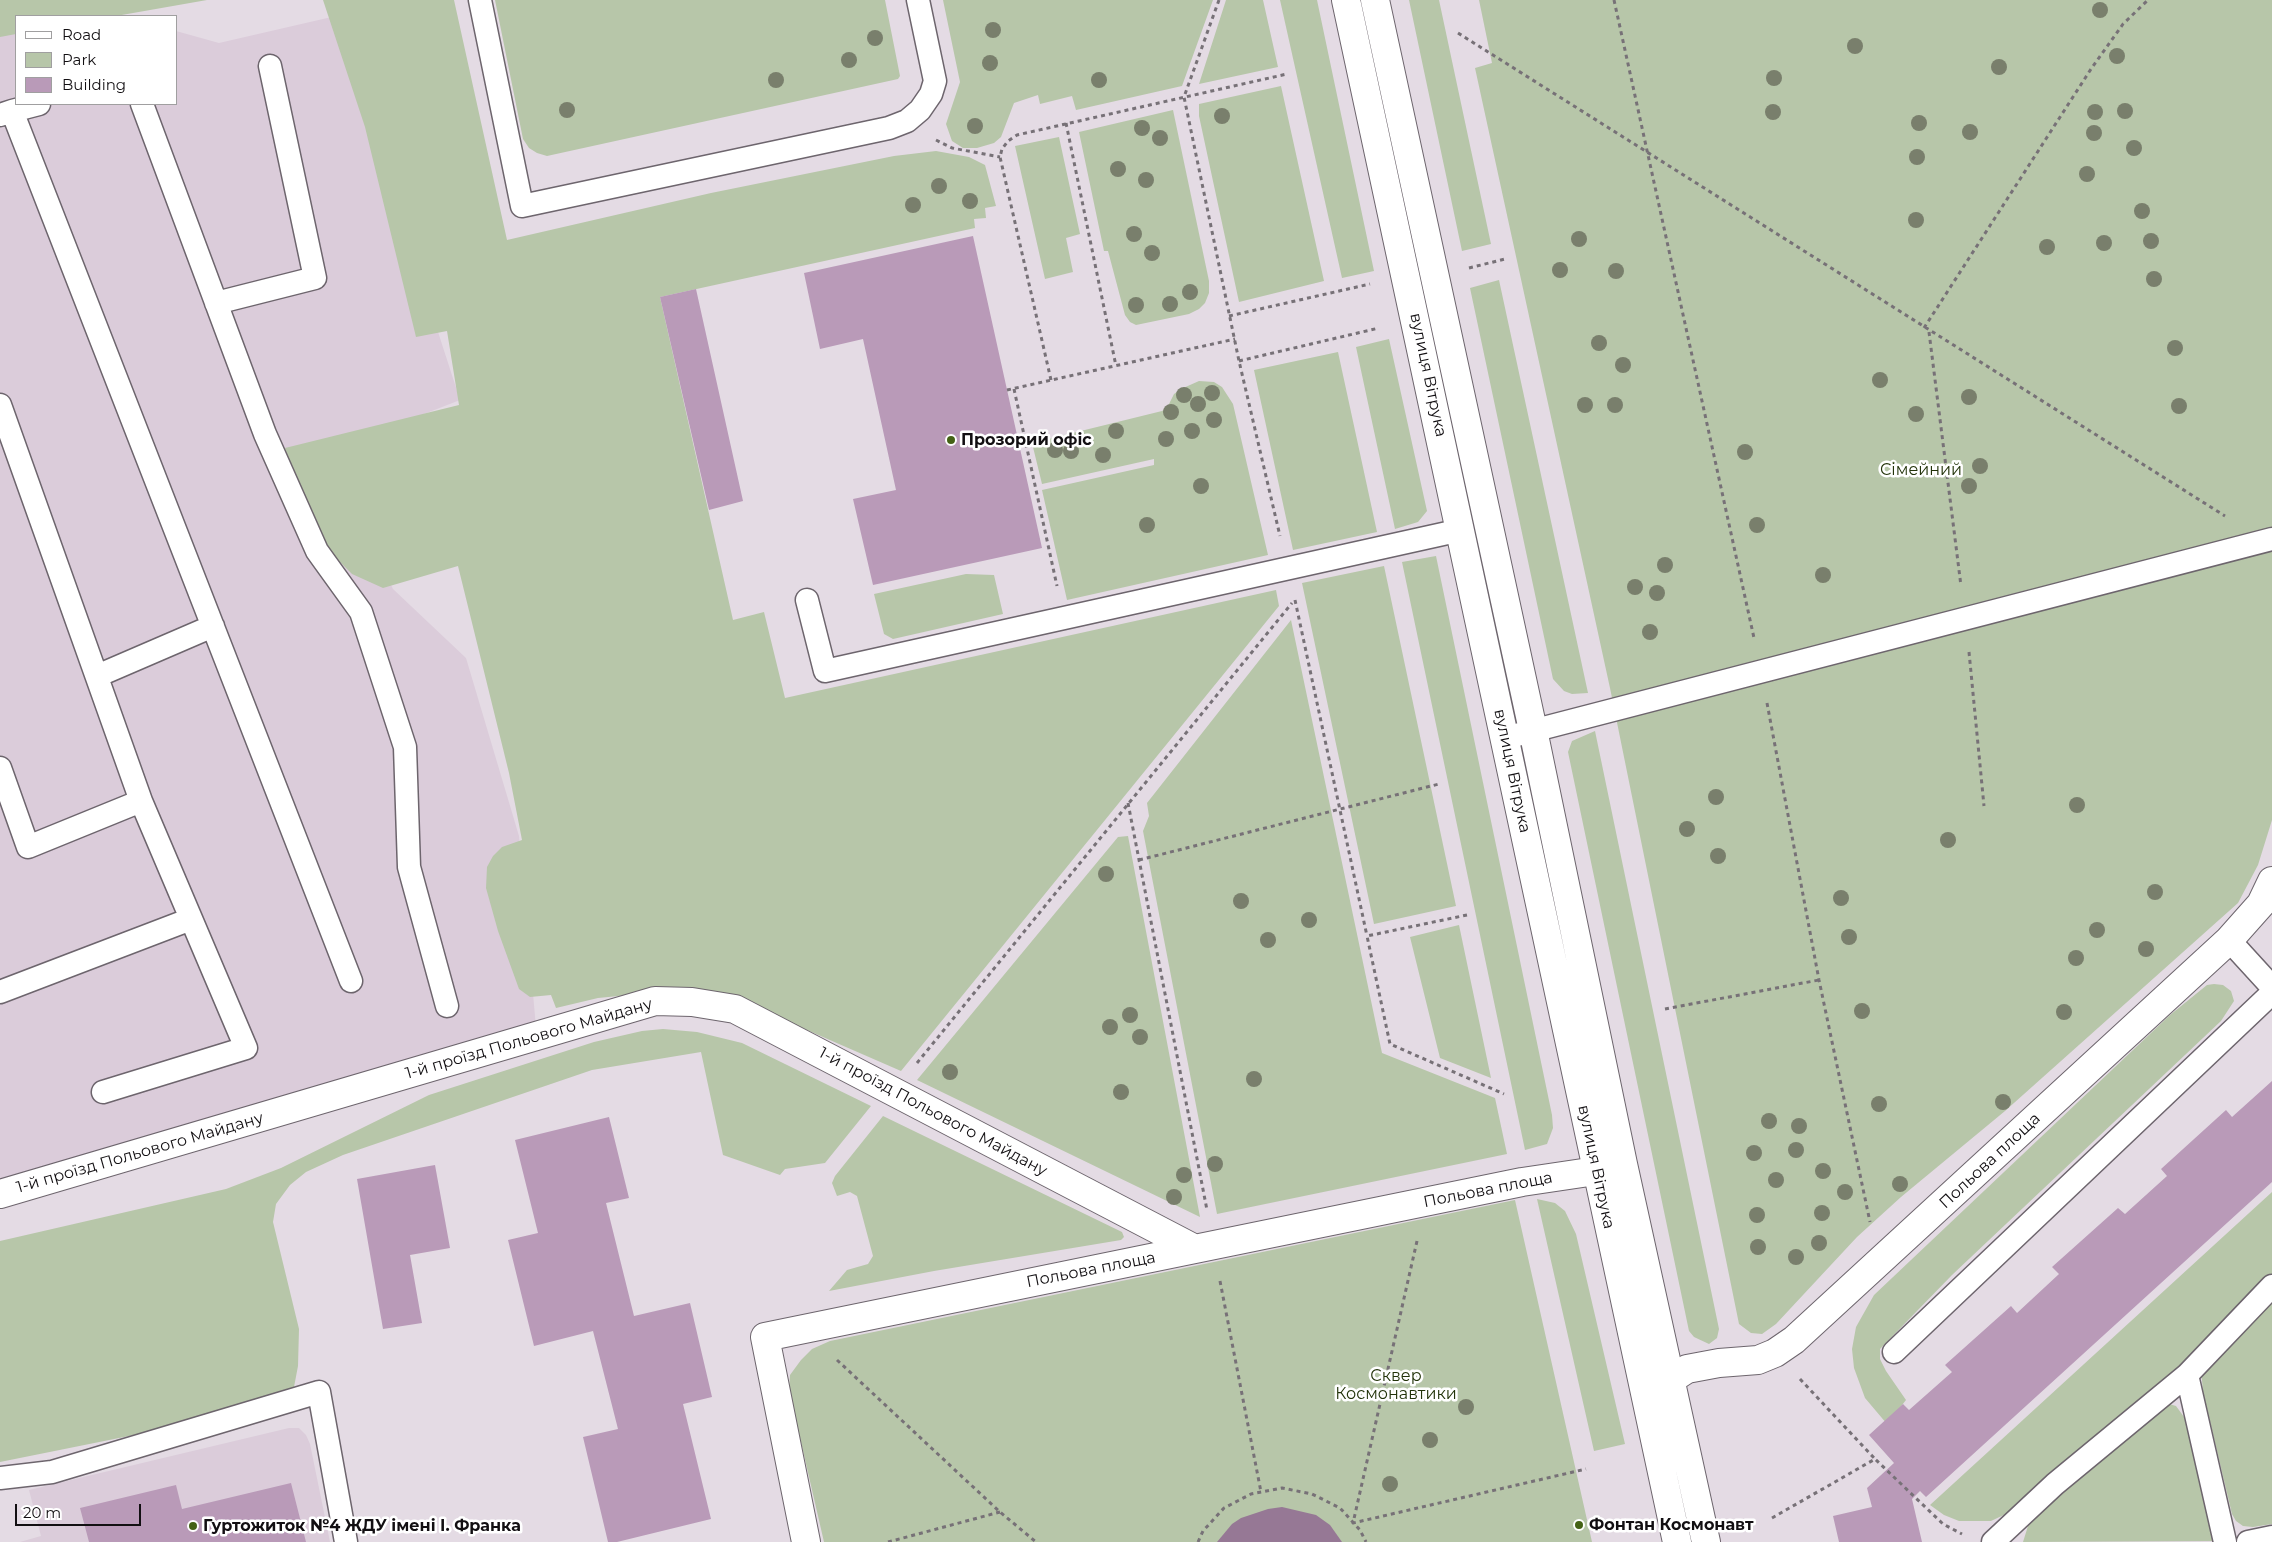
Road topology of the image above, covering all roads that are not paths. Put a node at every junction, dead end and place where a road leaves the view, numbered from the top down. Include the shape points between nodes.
1 (480, 0) edge
2 (918, 0) edge
3 (1346, 0) edge
4 (1375, 0) edge
5 (270, 66) dead end
6 (35, 105) edge
7 (142, 105) edge
8 (6, 113) edge
9 (216, 303) junction
10 (0, 405) edge
11 (1461, 530) junction
12 (2268, 540) edge
13 (807, 600) dead end
14 (213, 626) junction
15 (97, 676) junction
16 (1533, 730) junction
17 (1505, 738) junction
18 (0, 768) edge
19 (141, 801) junction
20 (2272, 881) edge
21 (191, 919) junction
22 (2230, 940) junction
23 (351, 981) dead end
24 (2272, 987) edge
25 (0, 992) edge
26 (2272, 993) edge
27 (447, 1006) dead end
28 (103, 1092) dead end
29 (1623, 1164) junction
30 (1596, 1171) junction
31 (0, 1194) edge
32 (1204, 1248) junction
33 (2272, 1286) edge
34 (1894, 1352) dead end
35 (2187, 1375) junction
36 (1670, 1380) junction
37 (0, 1478) edge
38 (2272, 1537) edge
39 (346, 1542) edge
40 (806, 1542) edge
41 (1677, 1542) edge
42 (1706, 1542) edge
43 (1993, 1542) edge
44 (2225, 1542) edge
45 (2248, 1542) edge

1 - 2 lane via 522,206 889,128 907,121 920,110 935,81
3 - 11 street, вулиця Вітрука
4 - 16 street, вулиця Вітрука
5 - 9 lane via 315,278
6 - 8 lane
7 - 9 lane
8 - 14 lane
9 - 27 lane via 265,434 318,551 361,612 405,747 409,867
10 - 15 lane
11 - 13 lane via 825,671
11 - 17 street, вулиця Вітрука
12 - 16 lane
14 - 15 lane
14 - 23 lane
15 - 19 lane
16 - 17 lane
16 - 29 street, вулиця Вітрука
17 - 30 street, вулиця Вітрука
18 - 19 lane via 28,846
19 - 21 lane
20 - 22 street, Польова площа via 2261,904
21 - 25 lane
21 - 28 lane via 246,1048
22 - 24 lane
22 - 36 street, Польова площа via 1794,1340 1775,1354 1758,1360 1720,1362 1687,1369
26 - 34 lane
29 - 30 street, Польова площа
29 - 36 street, вулиця Вітрука
30 - 32 street, Польова площа via 1522,1182
30 - 41 street, вулиця Вітрука
31 - 32 street, 1-й проїзд Польового Майдану via 655,1001 692,1002 736,1009
32 - 40 street, Польова площа via 765,1337
33 - 35 lane
35 - 43 lane via 2055,1484
35 - 44 lane
36 - 42 street, вулиця Вітрука
37 - 39 lane via 52,1472 319,1392
38 - 45 lane

